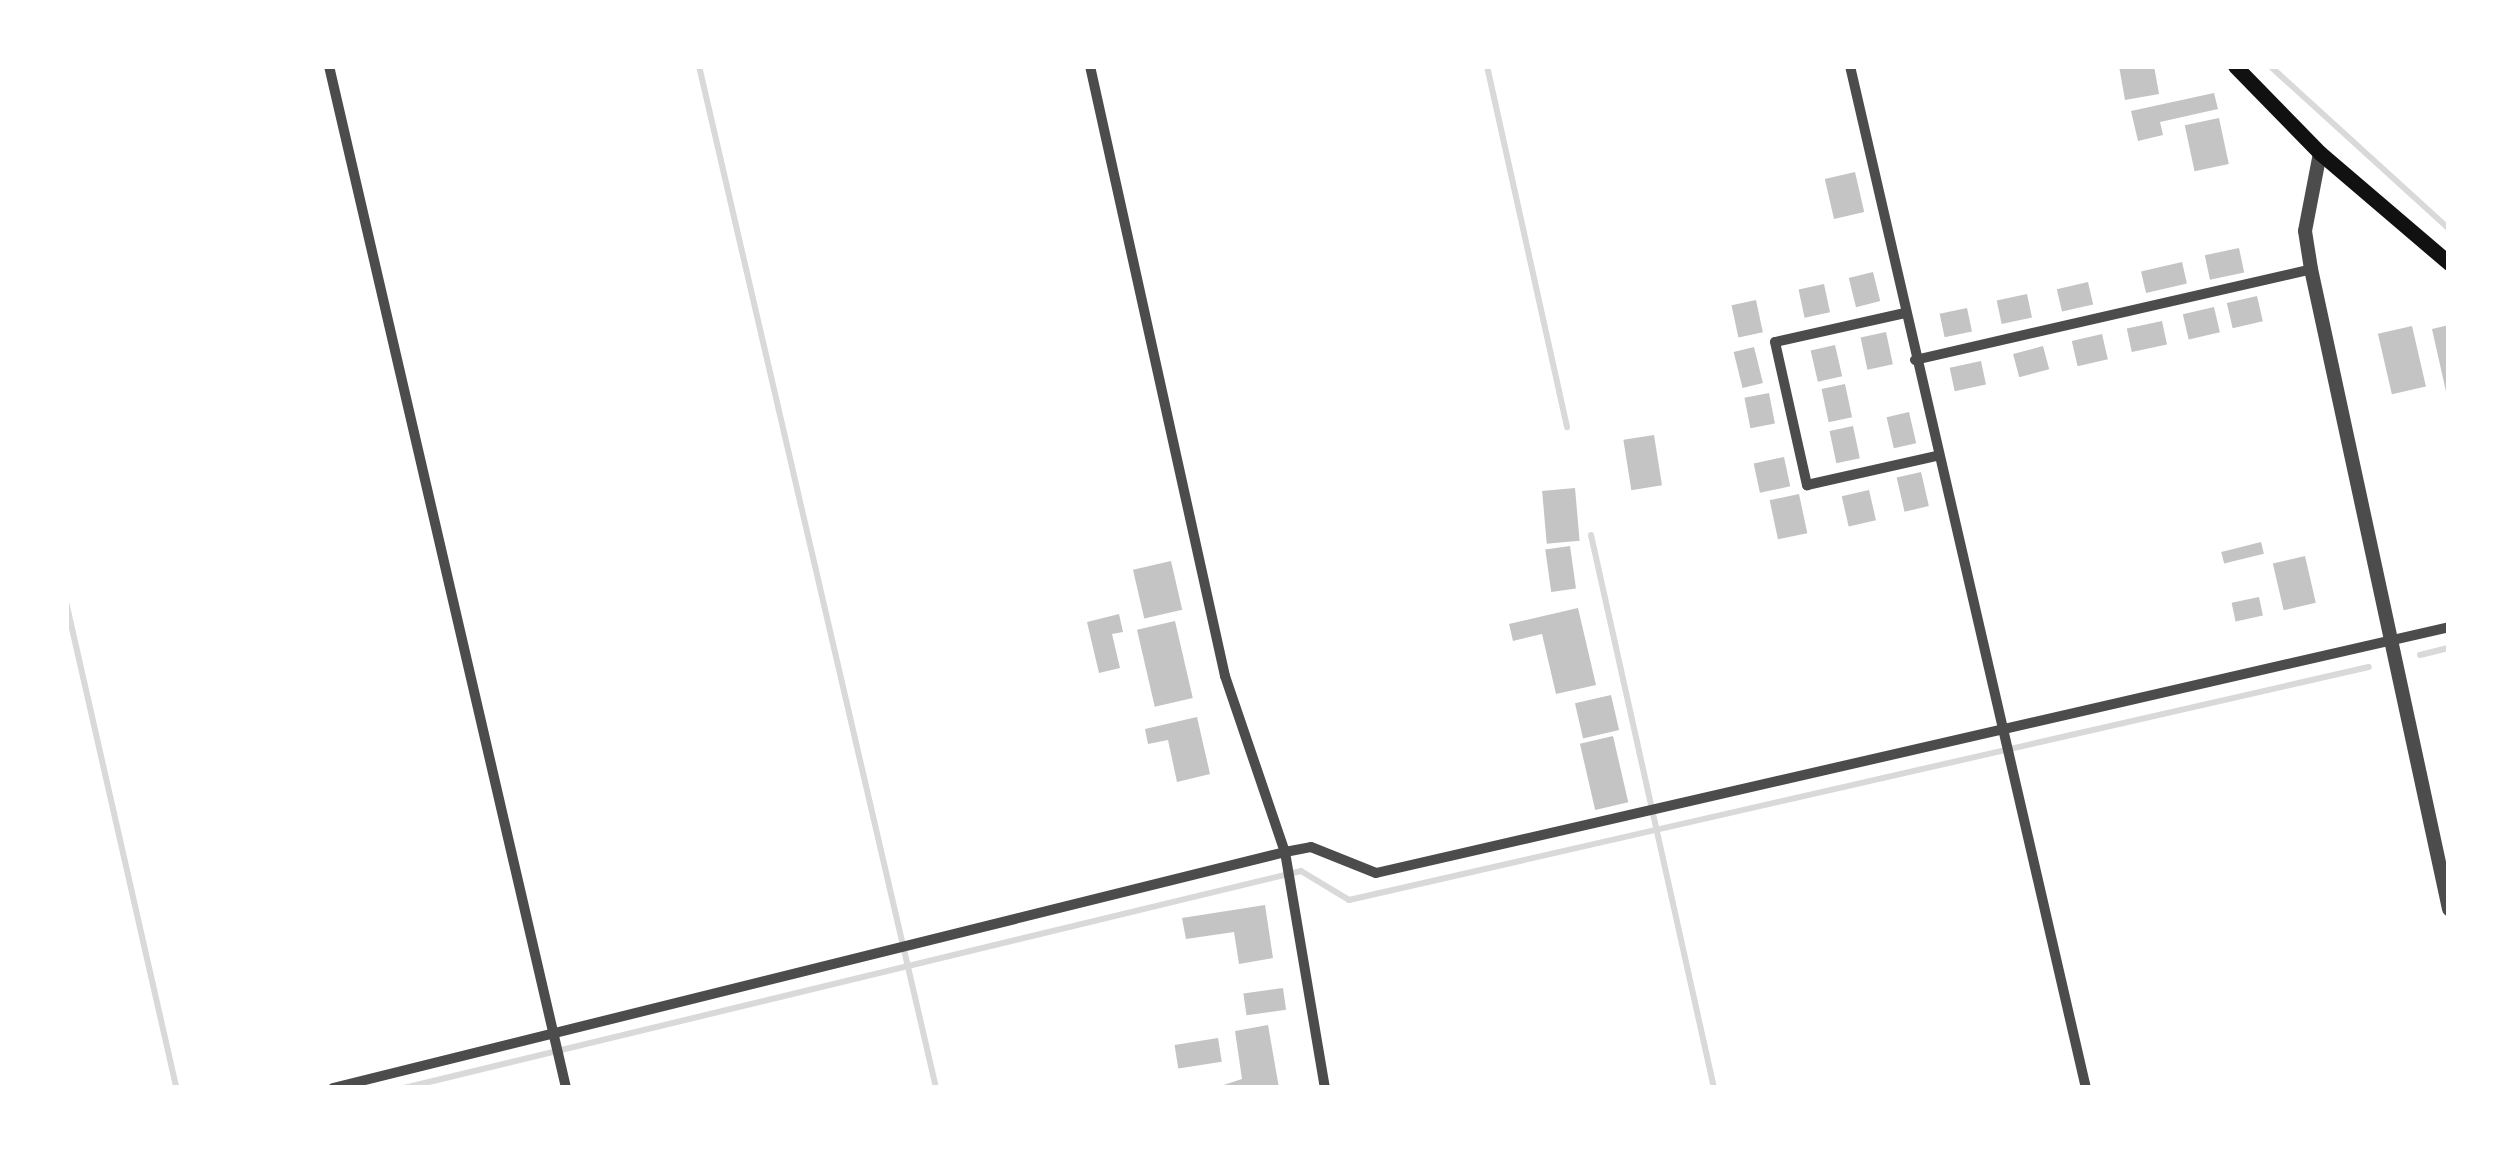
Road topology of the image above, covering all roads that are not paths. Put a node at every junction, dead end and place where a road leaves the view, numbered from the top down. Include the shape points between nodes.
1 (329, 66) edge
2 (1090, 66) edge
3 (1850, 66) edge
4 (2235, 66) edge
5 (2320, 153) junction
6 (2449, 263) edge
7 (2311, 269) junction
8 (1905, 313) junction
9 (1915, 360) junction
10 (1937, 456) junction
11 (2449, 626) edge
12 (2392, 640) junction
13 (2001, 729) junction
14 (1285, 851) junction
15 (2449, 909) edge
16 (554, 1035) junction
17 (333, 1088) edge
18 (566, 1088) edge
19 (1324, 1088) edge
20 (2086, 1088) edge

1 - 16 street
2 - 14 street via 1225,676
3 - 8 street
4 - 5 main road
5 - 6 main road
5 - 7 street via 2305,231
7 - 9 street
7 - 12 street
8 - 9 street
8 - 10 street via 1775,342 1807,485
9 - 10 street
10 - 13 street
11 - 12 street
12 - 13 street
12 - 15 street
13 - 14 street via 1376,872 1311,848
13 - 20 street
14 - 16 street
14 - 19 street
16 - 17 street
16 - 18 street

